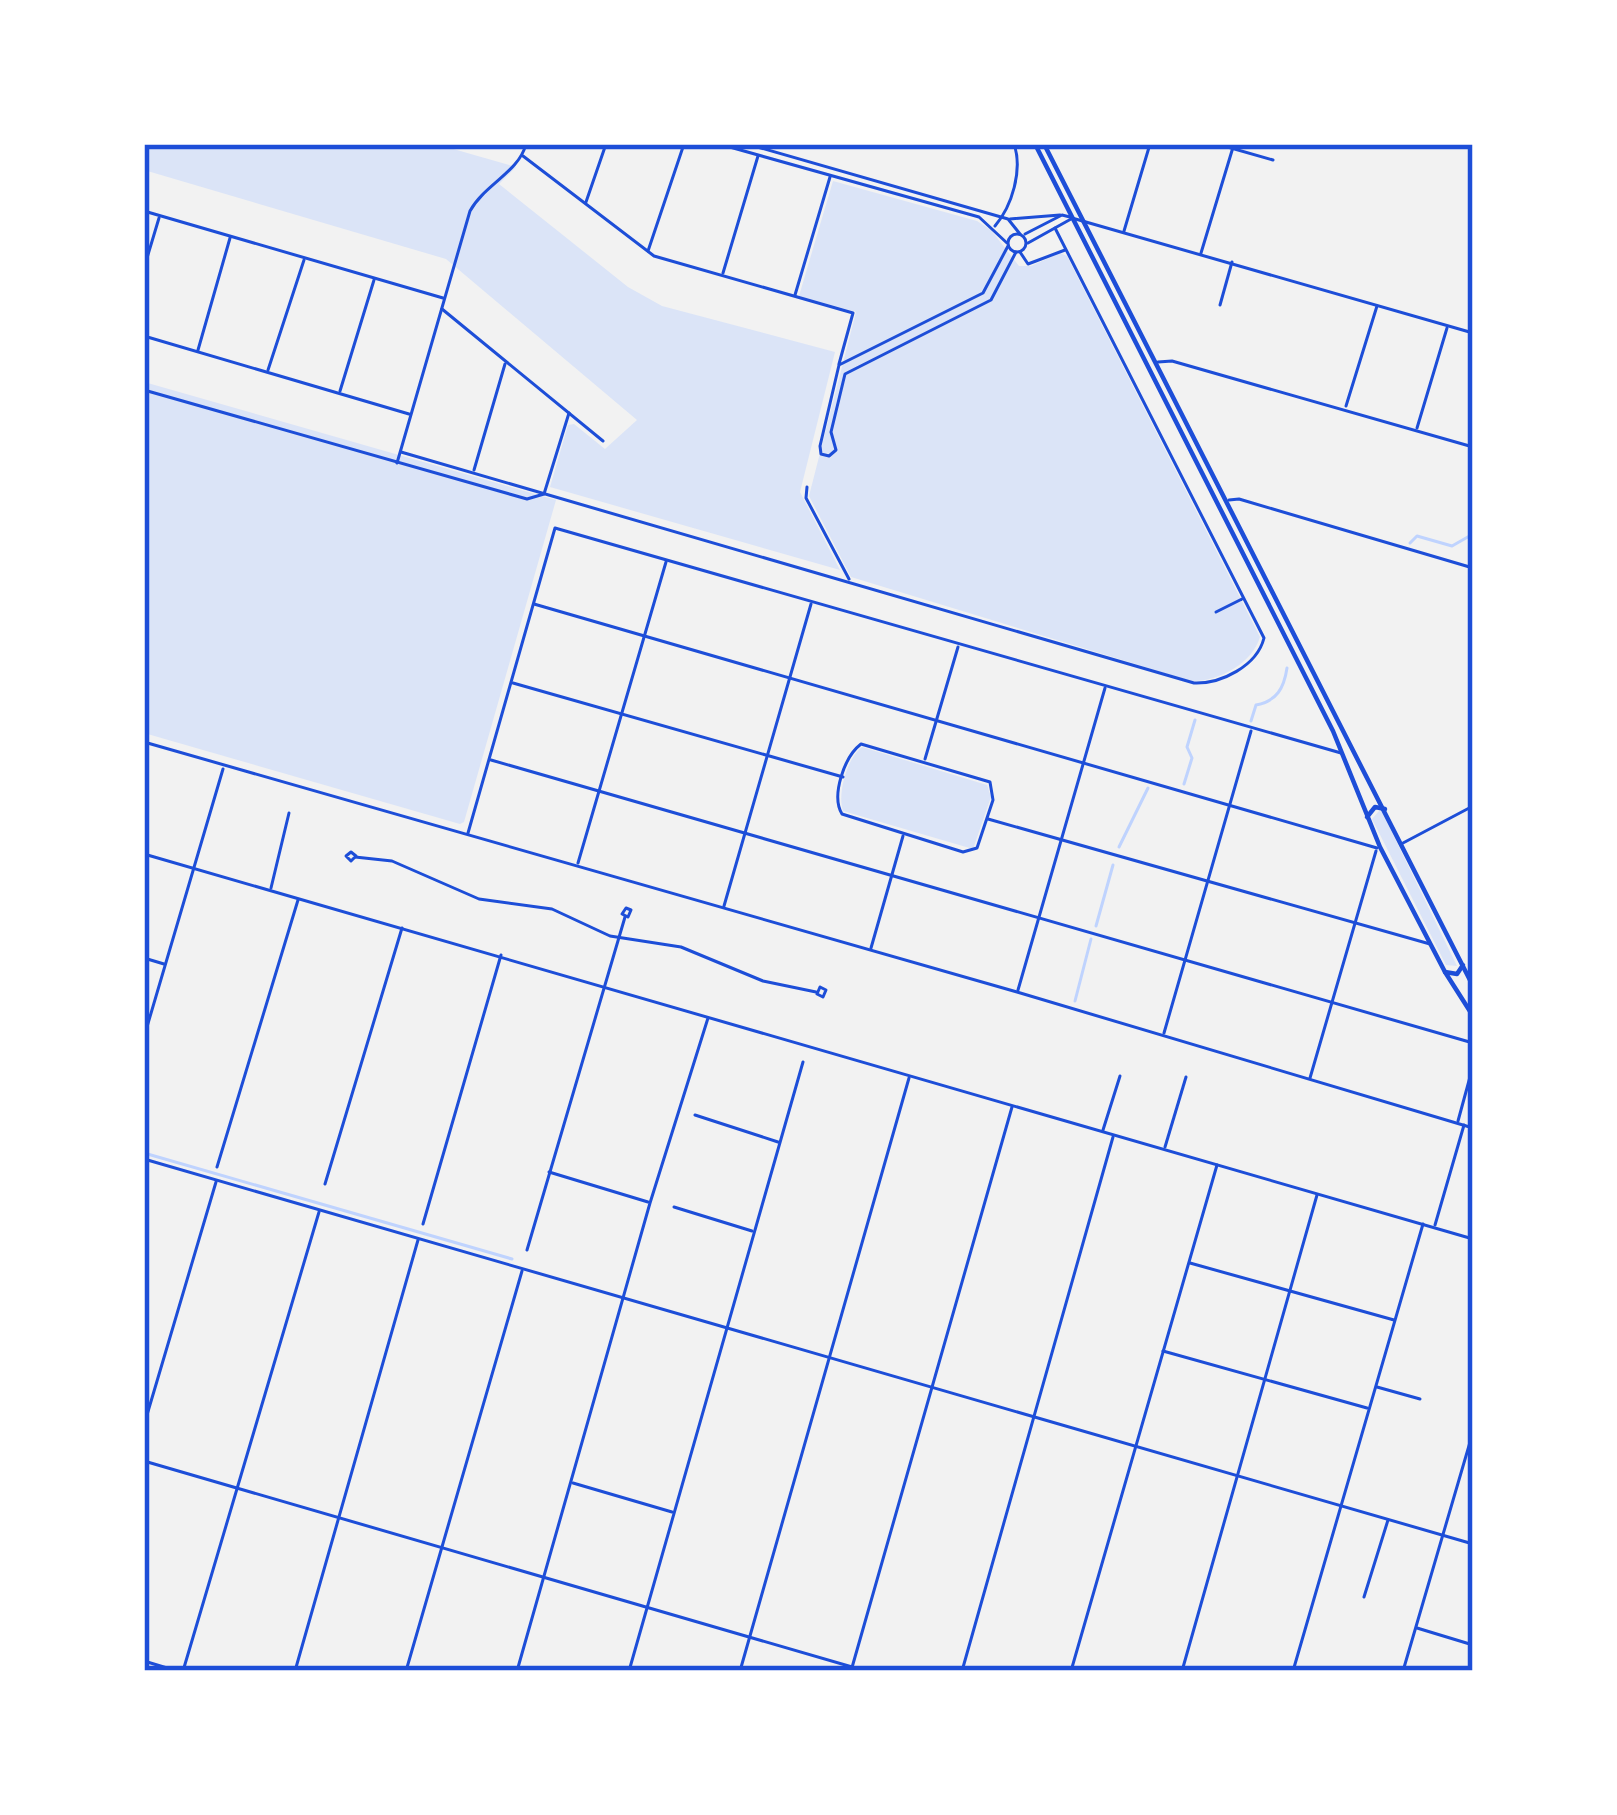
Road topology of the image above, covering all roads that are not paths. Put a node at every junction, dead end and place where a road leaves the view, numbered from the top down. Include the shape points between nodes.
1 (526, 144) edge
2 (606, 144) edge
3 (684, 144) edge
4 (719, 144) edge
5 (747, 144) edge
6 (1014, 144) edge
7 (1035, 144) edge
8 (1044, 144) edge
9 (1150, 144) edge
10 (1217, 144) edge
11 (1233, 146) edge
12 (761, 148) junction
13 (759, 155) junction
14 (523, 156) junction
15 (1273, 160) dead end
16 (833, 169) junction
17 (830, 177) junction
18 (585, 203) junction
19 (144, 212) edge
20 (1062, 215) junction
21 (160, 216) junction
22 (1005, 218) junction
23 (1072, 218) junction
24 (1081, 219) junction
25 (1055, 227) junction
26 (994, 228) junction
27 (1124, 231) junction
28 (1021, 235) junction
29 (231, 237) junction
30 (1008, 244) junction
31 (1026, 244) junction
32 (1067, 250) junction
33 (1018, 252) junction
34 (647, 253) junction
35 (1201, 253) junction
36 (304, 258) junction
37 (1232, 262) junction
38 (144, 268) edge
39 (723, 275) junction
40 (374, 278) junction
41 (795, 296) junction
42 (445, 299) junction
43 (1220, 305) dead end
44 (1377, 305) junction
45 (442, 309) junction
46 (1448, 325) junction
47 (1473, 333) edge
48 (144, 336) edge
49 (197, 352) junction
50 (506, 362) junction
51 (1156, 362) junction
52 (839, 365) junction
53 (268, 372) junction
54 (144, 390) edge
55 (340, 393) junction
56 (1345, 408) junction
57 (569, 413) junction
58 (411, 414) junction
59 (1416, 429) junction
60 (603, 441) dead end
61 (1473, 447) edge
62 (401, 452) junction
63 (397, 464) junction
64 (473, 472) junction
65 (807, 487) dead end
66 (545, 493) junction
67 (1227, 500) junction
68 (666, 560) junction
69 (1473, 568) edge
70 (850, 581) junction
71 (1244, 598) junction
72 (812, 602) junction
73 (534, 604) junction
74 (1216, 612) dead end
75 (644, 636) junction
76 (959, 644) junction
77 (790, 678) junction
78 (511, 682) junction
79 (1106, 687) junction
80 (622, 713) junction
81 (937, 720) junction
82 (1252, 729) junction
83 (144, 742) edge
84 (1343, 754) junction
85 (768, 755) junction
86 (489, 759) junction
87 (925, 761) junction
88 (1083, 763) junction
89 (224, 765) junction
90 (843, 777) junction
91 (599, 791) junction
92 (1230, 806) junction
93 (1473, 806) edge
94 (1385, 809) junction
95 (289, 813) dead end
96 (988, 819) junction
97 (1366, 819) junction
98 (468, 833) junction
99 (745, 833) junction
100 (904, 834) junction
101 (1061, 840) junction
102 (1403, 843) junction
103 (1378, 848) junction
104 (144, 854) edge
105 (356, 857) dead end
106 (577, 866) junction
107 (194, 869) junction
108 (892, 876) junction
109 (1207, 883) junction
110 (271, 890) junction
111 (298, 898) junction
112 (724, 908) junction
113 (625, 917) dead end
114 (1038, 918) junction
115 (1354, 925) junction
116 (402, 928) junction
117 (621, 939) junction
118 (1430, 944) junction
119 (871, 950) junction
120 (501, 955) junction
121 (144, 958) edge
122 (1185, 960) junction
123 (1464, 963) junction
124 (166, 964) junction
125 (1445, 972) junction
126 (1473, 986) edge
127 (606, 987) junction
128 (816, 992) dead end
129 (1017, 992) junction
130 (1332, 1003) junction
131 (1473, 1016) edge
132 (709, 1018) junction
133 (1163, 1035) junction
134 (144, 1037) edge
135 (1473, 1043) edge
136 (803, 1062) dead end
137 (1473, 1066) edge
138 (1120, 1076) dead end
139 (910, 1077) junction
140 (1186, 1077) dead end
141 (1309, 1080) junction
142 (1012, 1106) junction
143 (695, 1115) dead end
144 (1461, 1124) junction
145 (1473, 1128) edge
146 (1102, 1132) junction
147 (1114, 1135) junction
148 (780, 1142) junction
149 (1165, 1149) junction
150 (144, 1159) edge
151 (1217, 1164) junction
152 (217, 1167) dead end
153 (549, 1172) junction
154 (217, 1180) junction
155 (325, 1184) dead end
156 (1318, 1193) junction
157 (650, 1202) junction
158 (674, 1207) dead end
159 (320, 1210) junction
160 (1423, 1223) junction
161 (423, 1224) dead end
162 (1434, 1227) junction
163 (753, 1231) junction
164 (418, 1239) junction
165 (1473, 1239) edge
166 (527, 1250) dead end
167 (1188, 1263) junction
168 (523, 1270) junction
169 (1290, 1292) junction
170 (624, 1299) junction
171 (1394, 1320) junction
172 (727, 1327) junction
173 (1163, 1351) junction
174 (832, 1358) junction
175 (1264, 1381) junction
176 (932, 1386) junction
177 (1376, 1386) junction
178 (1420, 1400) dead end
179 (1369, 1409) junction
180 (1034, 1416) junction
181 (144, 1425) edge
182 (1473, 1432) edge
183 (1135, 1445) junction
184 (144, 1461) edge
185 (1238, 1475) junction
186 (571, 1482) junction
187 (237, 1489) junction
188 (1342, 1506) junction
189 (675, 1513) junction
190 (339, 1519) junction
191 (1388, 1520) junction
192 (1442, 1535) junction
193 (1473, 1544) edge
194 (441, 1547) junction
195 (544, 1577) junction
196 (1364, 1597) dead end
197 (648, 1607) junction
198 (1415, 1628) junction
199 (750, 1636) junction
200 (1473, 1645) edge
201 (144, 1661) edge
202 (851, 1669) edge
203 (180, 1671) edge
204 (296, 1671) edge
205 (406, 1671) edge
206 (517, 1671) edge
207 (629, 1671) edge
208 (740, 1671) edge
209 (866, 1671) edge
210 (962, 1671) edge
211 (1071, 1671) edge
212 (1182, 1671) edge
213 (1293, 1671) edge
214 (1403, 1671) edge

1 - 14 street
2 - 18 street
3 - 34 street
4 - 13 street
5 - 12 street
6 - 22 street
7 - 23 main road
8 - 24 main road
9 - 27 street
10 - 11 street
11 - 15 street
11 - 35 street
12 - 13 street
12 - 16 street
13 - 17 street
13 - 39 street
14 - 18 street
14 - 42 street via 475,202
16 - 17 street
16 - 22 street
17 - 26 street via 979,217
17 - 41 street
18 - 34 street
19 - 21 street
20 - 22 street
20 - 23 street
20 - 28 street
21 - 29 street
21 - 38 street
22 - 26 street
22 - 28 street
23 - 24 street
23 - 25 street
23 - 84 main road
24 - 27 street
24 - 51 main road
25 - 31 street
25 - 32 street
26 - 30 street
27 - 35 street
28 - 30 street
28 - 31 street
29 - 36 street
29 - 49 street
30 - 33 street
30 - 52 street via 983,293
31 - 33 street
32 - 33 street via 1028,264
32 - 71 street
33 - 52 street via 991,301 845,374 831,432 837,446 827,456 820,446
34 - 39 street
35 - 37 street
36 - 40 street
36 - 53 street
37 - 43 street
37 - 44 street
39 - 41 street
40 - 42 street
40 - 55 street
41 - 52 street via 853,313
42 - 45 street
44 - 46 street
44 - 56 street
45 - 50 street
45 - 58 street
46 - 47 street
46 - 59 street
48 - 49 street
49 - 53 street
50 - 57 street
50 - 64 street
51 - 56 street
51 - 67 main road
53 - 55 street
54 - 63 street
55 - 58 street
56 - 59 street
57 - 60 street
57 - 66 street
58 - 62 street
59 - 61 street
62 - 63 street
62 - 64 street
63 - 66 street via 527,500
64 - 66 street
65 - 70 street
66 - 70 street
67 - 69 street
67 - 94 main road
68 - 72 street
68 - 73 street via 555,528
68 - 75 street
70 - 71 street via 1194,683 1223,679 1263,646
71 - 74 street
72 - 76 street
72 - 77 street
73 - 75 street
73 - 78 street
75 - 77 street
75 - 80 street
76 - 79 street
76 - 81 street
77 - 81 street
77 - 85 street
78 - 80 street
78 - 86 street
79 - 82 street
79 - 88 street
80 - 85 street
80 - 91 street
81 - 87 street
81 - 88 street
82 - 84 street
82 - 92 street
83 - 89 street
84 - 97 main road
85 - 90 street
85 - 99 street
86 - 91 street
86 - 98 street
87 - 90 street via 861,744
87 - 96 street via 991,782
88 - 92 street
88 - 101 street
89 - 98 street
89 - 107 street
90 - 100 street via 836,800 842,814
91 - 99 street
91 - 106 street
92 - 103 street
92 - 109 street
93 - 102 street
94 - 97 main road via 1375,807
94 - 102 main road
95 - 110 street
96 - 100 street via 971,852
96 - 101 street
97 - 103 main road
98 - 106 street
99 - 108 street
99 - 112 street
100 - 108 street
101 - 109 street
101 - 114 street
102 - 123 main road
103 - 115 street
103 - 118 main road
104 - 107 street
105 - 117 street via 392,861 490,902 552,910
106 - 112 street
107 - 110 street
107 - 124 street
108 - 114 street
108 - 119 street
109 - 115 street
109 - 122 street
110 - 111 street
111 - 116 street
111 - 152 street
112 - 119 street
113 - 117 street
114 - 122 street
114 - 129 street
115 - 118 street
115 - 130 street
116 - 120 street
116 - 155 street
117 - 127 street
117 - 128 street via 681,947 763,981
118 - 125 main road
119 - 129 street
120 - 127 street
120 - 161 street
121 - 124 street
122 - 130 street
122 - 133 street
123 - 125 main road via 1457,974
123 - 126 main road
124 - 134 street
125 - 131 main road
127 - 132 street
127 - 153 street
129 - 133 street
130 - 135 street
130 - 141 street
132 - 139 street
132 - 157 street
133 - 141 street
136 - 148 street
137 - 144 street
138 - 146 street
139 - 142 street
139 - 174 street
140 - 149 street
141 - 144 street
142 - 146 street
142 - 176 street
143 - 148 street
144 - 145 street
144 - 162 street
146 - 147 street
147 - 149 street
147 - 180 street
148 - 163 street
149 - 151 street
150 - 154 street
151 - 156 street
151 - 167 street
153 - 157 street
153 - 166 street
154 - 159 street
154 - 181 street
156 - 160 street
156 - 169 street
157 - 170 street
158 - 163 street
159 - 164 street
159 - 187 street
160 - 162 street
160 - 171 street
162 - 165 street
163 - 172 street
164 - 168 street
164 - 190 street
167 - 169 street
167 - 173 street
168 - 170 street
168 - 194 street
169 - 171 street
169 - 175 street
170 - 172 street
170 - 186 street
171 - 177 street
172 - 174 street
172 - 189 street
173 - 175 street
173 - 183 street
174 - 176 street
174 - 199 street
175 - 179 street
175 - 185 street
176 - 180 street
176 - 202 street
177 - 178 street
177 - 179 street
179 - 188 street
180 - 183 street
180 - 210 street
182 - 192 street
183 - 185 street
183 - 211 street
184 - 187 street
185 - 188 street
185 - 212 street
186 - 189 street
186 - 195 street
187 - 190 street
187 - 203 street
188 - 191 street
188 - 213 street
189 - 197 street
190 - 194 street
190 - 204 street
191 - 192 street
191 - 196 street
192 - 193 street
192 - 198 street
194 - 195 street
194 - 205 street
195 - 197 street
195 - 206 street
197 - 199 street
197 - 207 street
198 - 200 street
198 - 214 street
199 - 202 street
199 - 208 street
201 - 203 street
202 - 209 street

